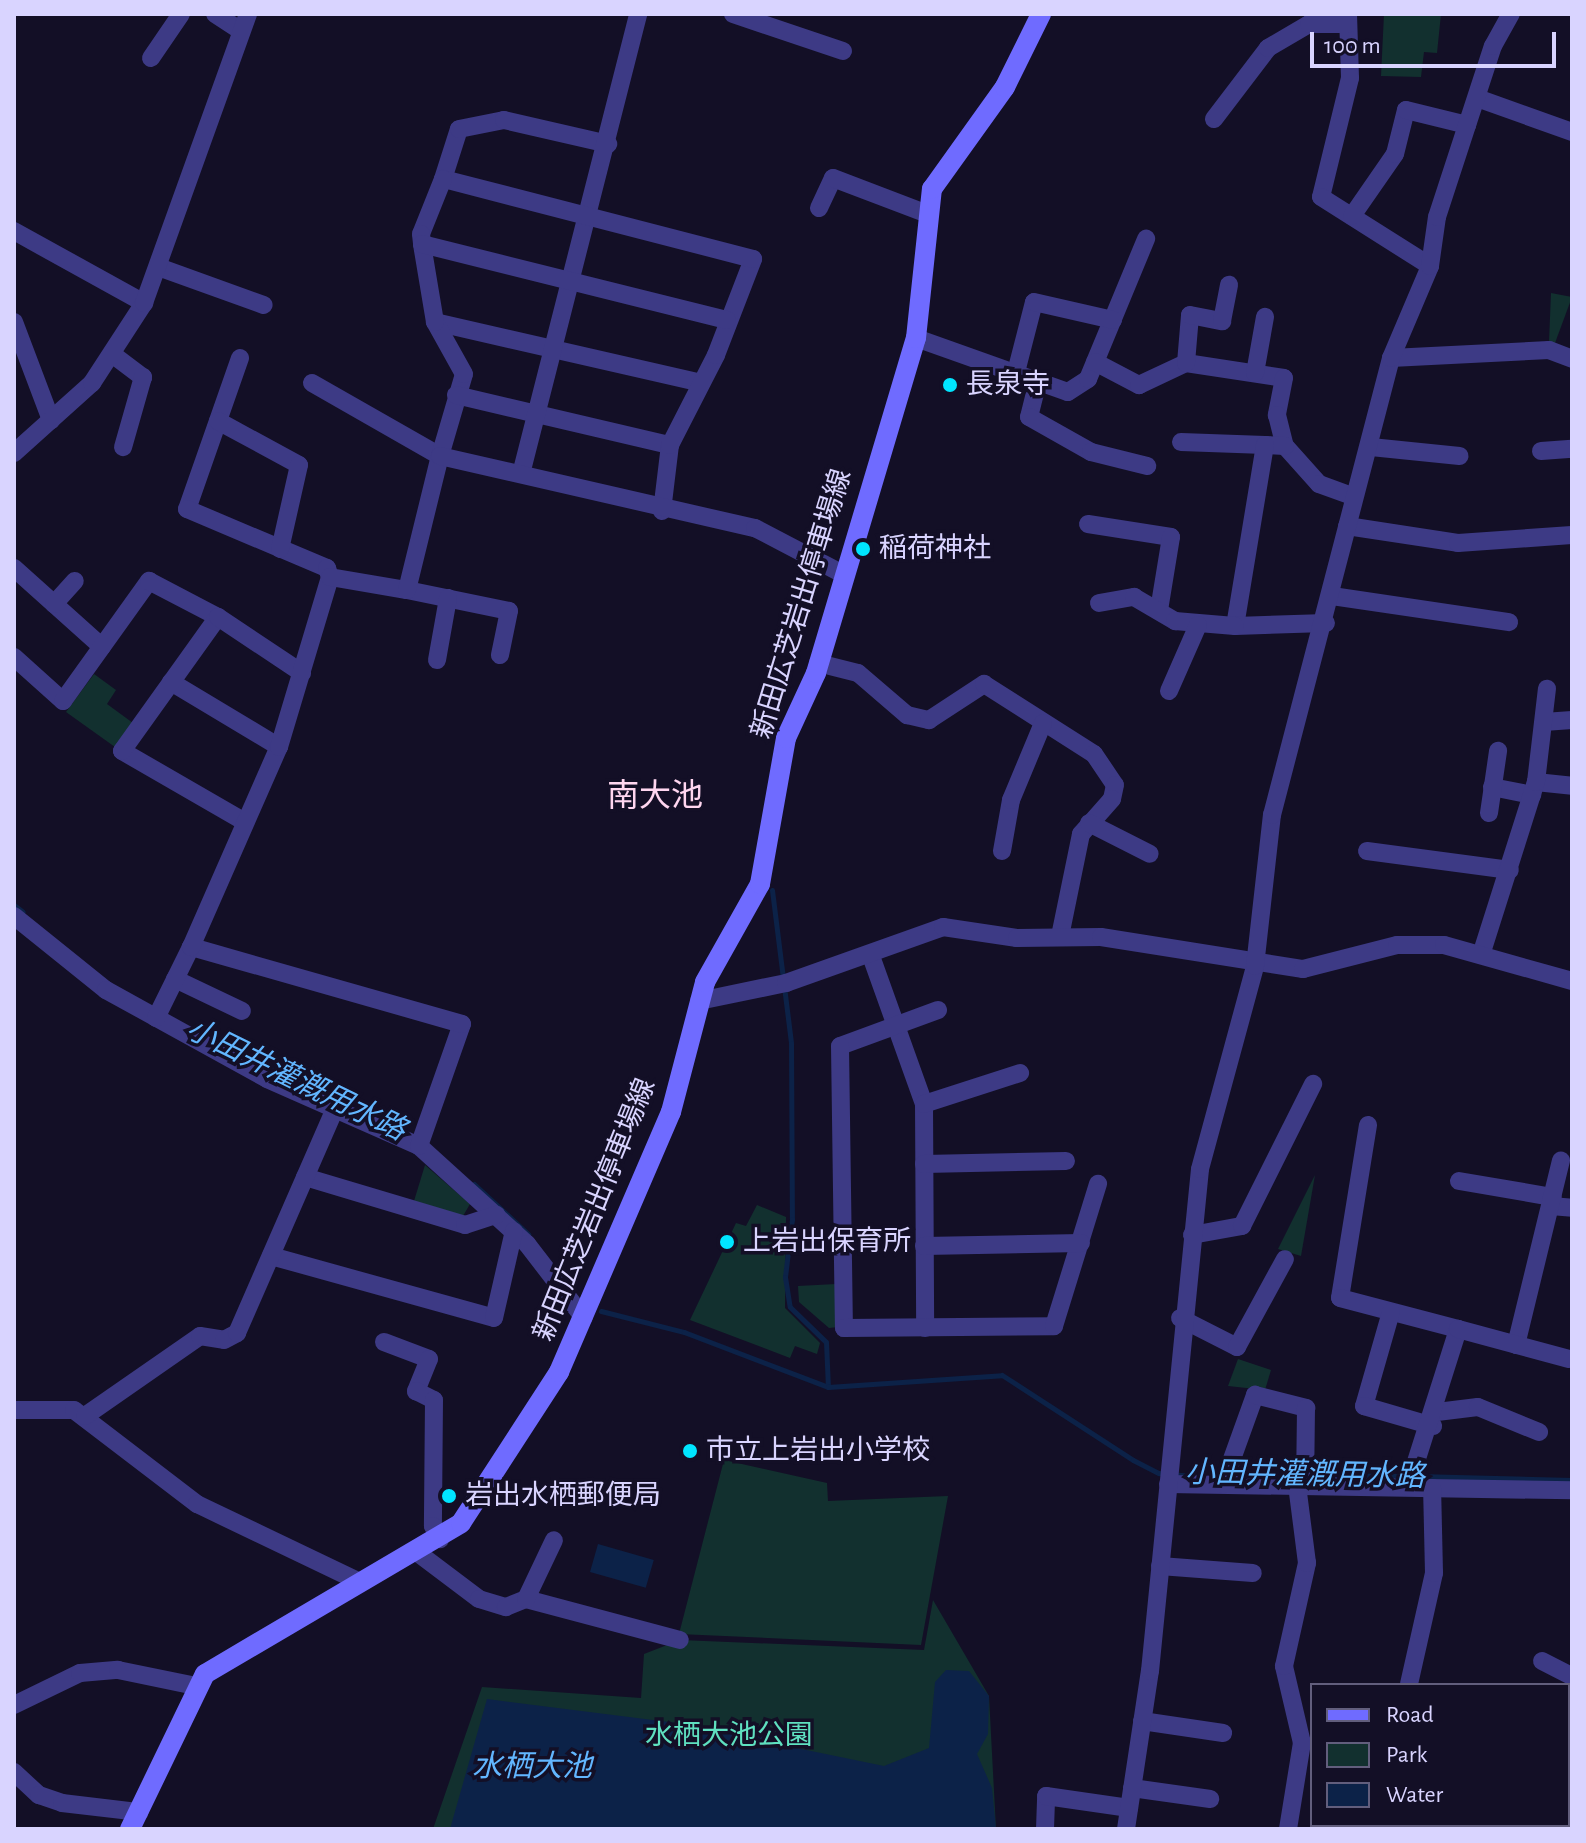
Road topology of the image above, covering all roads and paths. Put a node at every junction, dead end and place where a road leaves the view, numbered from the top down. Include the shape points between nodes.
1 (181, 14) edge
2 (215, 14) edge
3 (638, 14) edge
4 (733, 14) edge
5 (1041, 14) edge
6 (1511, 14) edge
7 (1348, 19) edge
8 (244, 22) edge
9 (843, 51) dead end
10 (151, 58) dead end
11 (1477, 98) junction
12 (1214, 119) dead end
13 (1467, 125) junction
14 (1572, 132) edge
15 (608, 144) junction
16 (443, 179) junction
17 (819, 208) dead end
18 (925, 213) junction
19 (1352, 216) junction
20 (588, 217) junction
21 (14, 231) edge
22 (1146, 239) dead end
23 (422, 244) junction
24 (1430, 266) junction
25 (161, 268) junction
26 (569, 281) junction
27 (1229, 285) dead end
28 (144, 303) junction
29 (264, 305) dead end
30 (1265, 317) dead end
31 (727, 320) junction
32 (1113, 320) junction
33 (14, 322) edge
34 (435, 322) junction
35 (916, 338) junction
36 (548, 350) junction
37 (112, 354) junction
38 (240, 358) dead end
39 (1391, 358) junction
40 (1572, 359) edge
41 (1095, 362) junction
42 (1186, 363) junction
43 (1255, 373) junction
44 (1015, 376) junction
45 (1038, 381) junction
46 (696, 382) junction
47 (312, 383) dead end
48 (456, 395) junction
49 (534, 413) junction
50 (51, 420) junction
51 (218, 421) junction
52 (1181, 442) dead end
53 (670, 445) junction
54 (1265, 445) junction
55 (1285, 446) junction
56 (123, 447) dead end
57 (1371, 447) junction
58 (1572, 449) edge
59 (1541, 451) dead end
60 (14, 453) edge
61 (440, 456) junction
62 (1460, 456) dead end
63 (1147, 466) dead end
64 (521, 474) junction
65 (1354, 497) junction
66 (662, 511) junction
67 (1088, 524) dead end
68 (1347, 526) junction
69 (1572, 535) edge
70 (280, 549) junction
71 (14, 568) edge
72 (841, 573) junction
73 (330, 577) junction
74 (75, 581) dead end
75 (407, 590) junction
76 (1332, 596) junction
77 (448, 598) junction
78 (1099, 603) dead end
79 (54, 604) junction
80 (1159, 610) junction
81 (218, 617) junction
82 (1509, 622) dead end
83 (1326, 623) junction
84 (1198, 625) junction
85 (1235, 626) junction
86 (102, 647) junction
87 (500, 655) dead end
88 (14, 657) edge
89 (437, 660) dead end
90 (818, 663) junction
91 (302, 673) junction
92 (171, 682) junction
93 (1547, 689) dead end
94 (1169, 691) dead end
95 (1572, 720) edge
96 (1544, 722) junction
97 (1043, 723) junction
98 (279, 747) junction
99 (1498, 751) dead end
100 (1572, 786) edge
101 (1492, 787) junction
102 (1534, 789) junction
103 (1489, 813) dead end
104 (245, 822) junction
105 (1089, 823) junction
106 (1002, 851) dead end
107 (1367, 851) dead end
108 (1150, 854) dead end
109 (1510, 870) junction
110 (14, 916) edge
111 (1060, 936) junction
112 (191, 947) junction
113 (1481, 955) junction
114 (871, 956) junction
115 (1255, 966) junction
116 (175, 979) junction
117 (1572, 981) edge
118 (699, 1001) junction
119 (938, 1010) dead end
120 (242, 1011) dead end
121 (158, 1014) junction
122 (897, 1025) junction
123 (1020, 1073) dead end
124 (1313, 1084) dead end
125 (924, 1104) junction
126 (335, 1109) junction
127 (1368, 1125) dead end
128 (422, 1140) junction
129 (1561, 1160) dead end
130 (1066, 1161) dead end
131 (924, 1164) junction
132 (305, 1177) junction
133 (1459, 1181) dead end
134 (1098, 1184) dead end
135 (1552, 1201) junction
136 (1572, 1208) edge
137 (496, 1215) junction
138 (514, 1231) junction
139 (1192, 1235) junction
140 (1081, 1243) junction
141 (924, 1246) junction
142 (271, 1256) junction
143 (1285, 1259) dead end
144 (1391, 1312) junction
145 (584, 1318) junction
146 (1180, 1318) junction
147 (925, 1328) junction
148 (1458, 1329) junction
149 (384, 1342) dead end
150 (1516, 1345) junction
151 (1569, 1359) dead end
152 (14, 1410) edge
153 (85, 1416) junction
154 (1435, 1419) junction
155 (1539, 1432) dead end
156 (1168, 1476) junction
157 (1225, 1480) junction
158 (1303, 1480) junction
159 (1408, 1487) junction
160 (1432, 1488) junction
161 (1572, 1490) edge
162 (440, 1539) junction
163 (554, 1540) dead end
164 (418, 1553) junction
165 (1160, 1566) junction
166 (1253, 1573) dead end
167 (358, 1581) junction
168 (526, 1599) junction
169 (680, 1640) dead end
170 (1542, 1661) dead end
171 (1572, 1676) edge
172 (1409, 1683) edge
173 (196, 1686) junction
174 (14, 1705) edge
175 (1142, 1721) junction
176 (1223, 1733) dead end
177 (14, 1772) edge
178 (1132, 1788) junction
179 (1210, 1799) dead end
180 (1129, 1808) junction
181 (134, 1820) edge
182 (1045, 1829) edge
183 (1126, 1829) edge
184 (1288, 1829) edge

1 - 10 street
2 - 8 street
3 - 15 street
4 - 9 street
5 - 18 main road, 新田広芝岩出停車場線 via 1005,87 939,171
6 - 11 street
7 - 12 street via 1309,24 1268,48
7 - 19 street via 1350,78 1319,181 1321,197
8 - 25 street
11 - 13 street
11 - 14 street
13 - 19 street via 1406,110 1395,154
13 - 24 street
15 - 16 street via 504,120 459,129
15 - 20 street
16 - 20 street
16 - 23 street
17 - 18 street via 833,178
18 - 35 main road, 新田広芝岩出停車場線
19 - 24 street
20 - 26 street
20 - 31 street via 753,259
21 - 28 street
22 - 32 street
23 - 26 street
23 - 34 street
24 - 39 street
25 - 28 street
25 - 29 street
26 - 31 street
26 - 36 street
27 - 42 street via 1222,321 1190,315
28 - 37 street
30 - 43 street
31 - 46 street
32 - 41 street
32 - 44 street via 1034,302
33 - 50 street
34 - 36 street
34 - 48 street via 464,374
35 - 44 street
35 - 72 main road, 新田広芝岩出停車場線
36 - 46 street
36 - 49 street
37 - 50 street
37 - 56 street via 143,377
38 - 51 street
39 - 40 street via 1549,350
39 - 57 street
41 - 42 street via 1139,385
41 - 45 street via 1088,379 1068,392
42 - 43 street
43 - 55 street via 1284,378 1277,415
44 - 45 street
45 - 63 street via 1029,417 1091,452
46 - 53 street
47 - 61 street via 349,411
48 - 49 street
48 - 61 street
49 - 53 street
49 - 64 street
50 - 60 street
51 - 70 street via 299,465
51 - 70 street via 187,509
52 - 54 street
53 - 66 street
54 - 55 street
54 - 85 street
55 - 65 street via 1319,484
57 - 62 street
57 - 65 street
58 - 59 street
61 - 64 street
61 - 75 street
64 - 66 street
65 - 68 street
66 - 72 street via 755,528
67 - 80 street via 1171,537
68 - 69 street via 1458,543
68 - 76 street
70 - 73 street
71 - 79 street
72 - 90 main road, 新田広芝岩出停車場線
73 - 75 street
73 - 91 street
74 - 79 street
75 - 77 street
76 - 82 street
76 - 83 street
77 - 87 street via 509,611
77 - 89 street
78 - 80 street via 1134,597
79 - 86 street
80 - 84 street
81 - 86 street via 149,581
81 - 91 street
81 - 92 street
83 - 85 street
83 - 115 street via 1267,841
84 - 85 street
84 - 94 street
86 - 88 street via 63,701
90 - 97 street via 858,673 907,715 929,720 984,684
90 - 118 main road, 新田広芝岩出停車場線 via 786,738 760,884
91 - 98 street
92 - 98 street
92 - 104 street via 122,751
93 - 96 street
95 - 96 street
96 - 102 street
97 - 105 street via 1094,754 1115,785
97 - 106 street via 1011,800
98 - 104 street
99 - 101 street
100 - 102 street
101 - 102 street
101 - 103 street
102 - 109 street
104 - 112 street
105 - 108 street
105 - 111 street via 1077,848
107 - 109 street
109 - 113 street
110 - 121 street via 106,990
111 - 114 street via 943,927
111 - 115 street
112 - 116 street
112 - 128 street via 462,1024
113 - 115 street via 1397,945 1303,969
113 - 117 street
114 - 118 street
114 - 122 street
115 - 139 street via 1200,1169
116 - 120 street
116 - 121 street
118 - 145 main road, 新田広芝岩出停車場線 via 671,1112
119 - 122 street
121 - 126 street
122 - 125 street
122 - 147 street via 840,1046 844,1328
123 - 125 street
124 - 139 street via 1242,1226
125 - 131 street
126 - 128 street
126 - 132 street
127 - 144 street via 1340,1298
128 - 137 street
129 - 135 street
130 - 131 street
131 - 141 street
132 - 137 street via 465,1225
132 - 142 street
133 - 135 street
134 - 140 street
135 - 136 street
135 - 150 street
137 - 138 street
138 - 142 street via 494,1318
138 - 145 street
139 - 146 street
140 - 141 street
140 - 147 street via 1054,1326
141 - 147 street
142 - 153 street via 237,1333 224,1340 200,1336
143 - 146 street via 1237,1347
144 - 148 street
144 - 154 street via 1364,1406
145 - 162 main road, 新田広芝岩出停車場線 via 489,1487
146 - 156 street
148 - 150 street
148 - 154 street
149 - 162 street via 429,1359 416,1391 434,1400 433,1526
150 - 151 street
152 - 153 street via 56,1407
153 - 167 street via 197,1504
154 - 155 street via 1478,1407
154 - 159 street
156 - 157 street
156 - 165 street
157 - 158 street
157 - 158 street via 1255,1395 1306,1408
158 - 159 street
158 - 184 street via 1307,1563 1284,1666 1302,1743
159 - 160 street
160 - 161 street
160 - 172 street via 1434,1573
162 - 164 main road, 新田広芝岩出停車場線
163 - 168 street
164 - 167 main road, 新田広芝岩出停車場線
164 - 168 street via 479,1599 506,1607
165 - 166 street
165 - 175 street
167 - 173 main road, 新田広芝岩出停車場線 via 229,1657
168 - 169 street
170 - 171 street
173 - 174 street via 118,1670 80,1673
173 - 181 main road, 新田広芝岩出停車場線
175 - 176 street
175 - 178 street
177 - 181 street via 39,1795
178 - 179 street
178 - 180 street
180 - 182 street via 1046,1796
180 - 183 street

